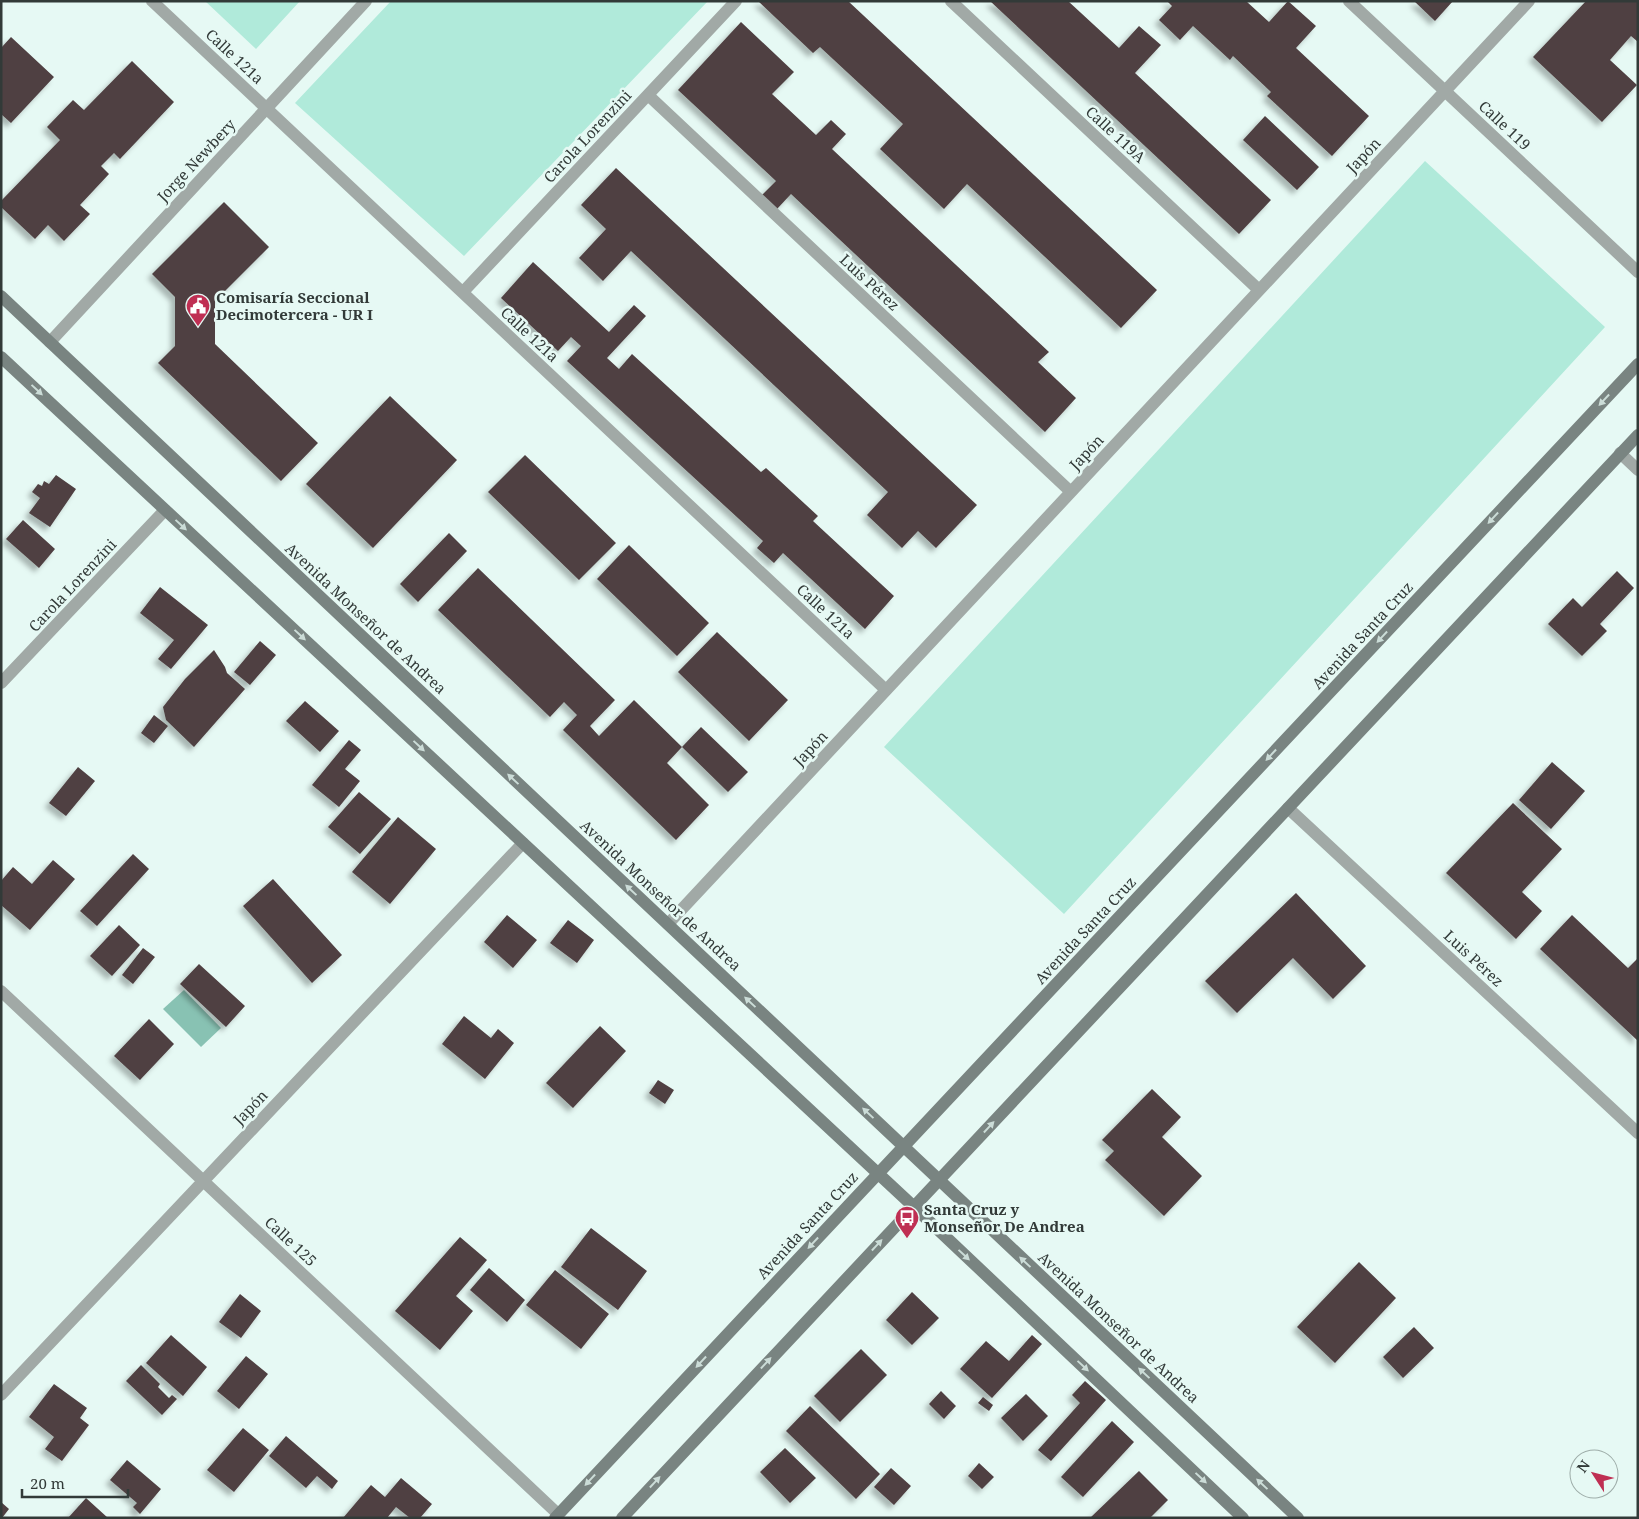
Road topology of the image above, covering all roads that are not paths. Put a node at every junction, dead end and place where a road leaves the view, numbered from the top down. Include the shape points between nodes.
1 (152, 1) edge
2 (366, 1) edge
3 (736, 1) edge
4 (952, 1) edge
5 (1349, 1) edge
6 (1529, 1) edge
7 (1445, 91) junction
8 (648, 95) junction
9 (266, 108) junction
10 (1638, 272) edge
11 (1259, 290) junction
12 (463, 292) junction
13 (1, 296) edge
14 (50, 342) junction
15 (1, 357) edge
16 (1638, 364) edge
17 (1638, 435) edge
18 (1620, 454) junction
19 (1638, 470) edge
20 (1071, 492) junction
21 (165, 510) junction
22 (1, 684) edge
23 (886, 690) junction
24 (1288, 808) junction
25 (523, 843) junction
26 (668, 924) junction
27 (1, 991) edge
28 (1638, 1133) edge
29 (904, 1146) junction
30 (878, 1174) junction
31 (203, 1180) junction
32 (939, 1180) junction
33 (913, 1206) junction
34 (1, 1395) edge
35 (556, 1516) edge
36 (622, 1518) edge
37 (1243, 1518) edge
38 (1298, 1518) edge

1 - 9 street, Calle 121a
2 - 9 street, Jorge Newbery
3 - 8 street, Carola Lorenzini
4 - 11 street, Calle 119A
5 - 7 street, Calle 119
6 - 7 street, Japón
7 - 10 street, Calle 119
7 - 11 street, Japón
8 - 12 street, Carola Lorenzini
8 - 20 street, Luis Pérez
9 - 12 street, Calle 121a
9 - 14 street, Jorge Newbery
11 - 20 street, Japón
12 - 23 street, Calle 121a
13 - 14 main road, Avenida Monseñor de Andrea
26 -> 14 main road, Avenida Monseñor de Andrea
15 -> 21 main road
16 -> 29 main road, Avenida Santa Cruz
17 - 18 main road
18 - 19 street
18 - 24 main road
20 - 23 street, Japón
21 - 22 street, Carola Lorenzini
21 -> 25 main road
23 - 26 street, Japón
24 - 28 street, Luis Pérez
32 -> 24 main road
25 - 30 main road
25 - 31 street, Japón
29 -> 26 main road, Avenida Monseñor de Andrea
27 - 31 street, Calle 125
29 - 30 main road, Avenida Santa Cruz
29 - 32 main road, Avenida Monseñor de Andrea
30 - 33 main road
30 -> 35 main road, Avenida Santa Cruz
31 - 34 street, Japón
31 - 35 street, Calle 125
32 - 33 main road
38 -> 32 main road, Avenida Monseñor de Andrea
36 -> 33 main road
33 -> 37 main road

